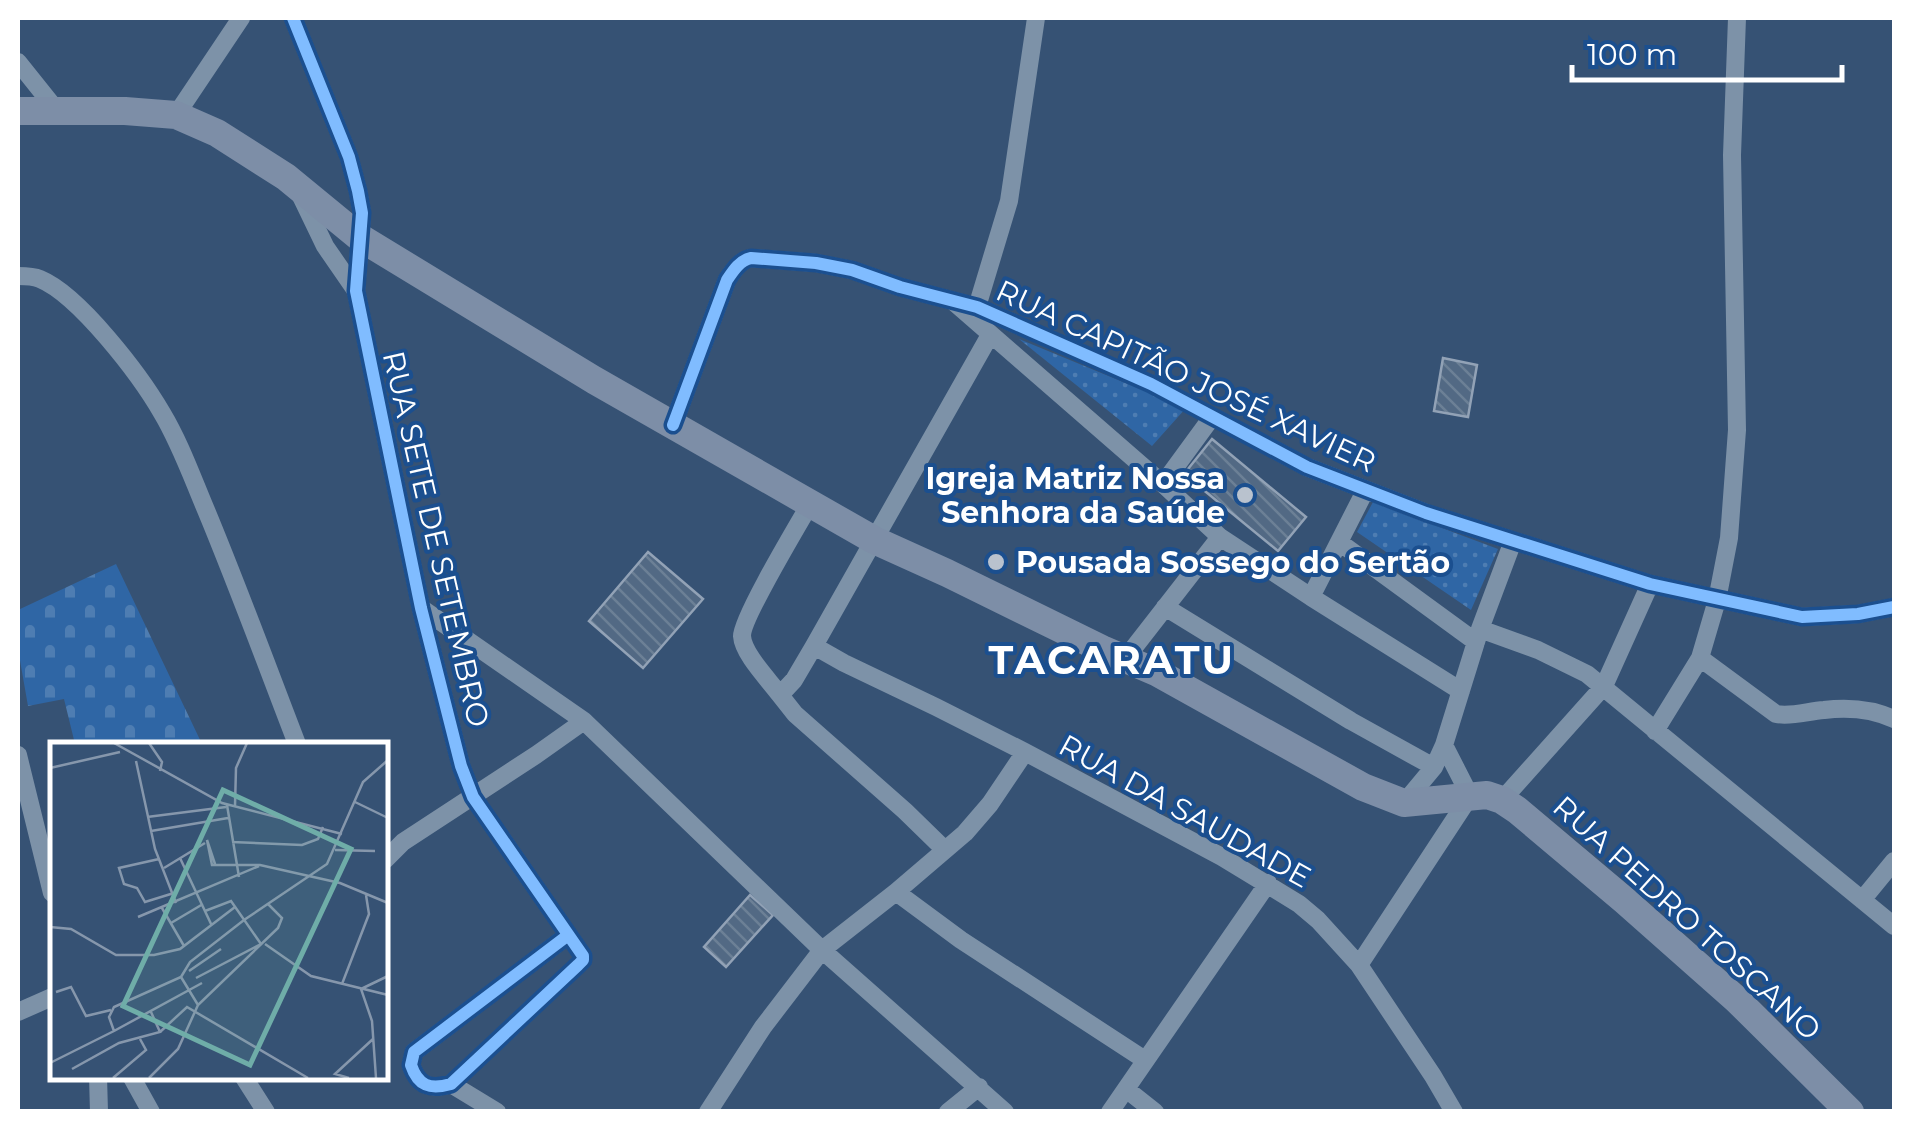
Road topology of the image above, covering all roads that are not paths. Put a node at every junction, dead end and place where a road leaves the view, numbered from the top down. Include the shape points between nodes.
1 (241, 18) edge
2 (293, 18) edge
3 (1036, 18) edge
4 (1737, 18) edge
5 (18, 62) edge
6 (18, 111) edge
7 (58, 112) junction
8 (176, 115) junction
9 (298, 190) junction
10 (359, 237) junction
11 (18, 276) edge
12 (356, 291) junction
13 (954, 302) junction
14 (977, 307) junction
15 (990, 335) junction
16 (1212, 417) junction
17 (673, 425) junction
18 (1163, 484) junction
19 (1365, 490) junction
20 (810, 504) junction
21 (1220, 537) junction
22 (874, 540) junction
23 (1513, 541) junction
24 (1340, 542) junction
25 (1650, 584) junction
26 (1311, 597) junction
27 (1717, 600) junction
28 (1166, 607) junction
29 (1894, 607) edge
30 (421, 608) junction
31 (1478, 635) junction
32 (814, 646) junction
33 (1700, 658) junction
34 (1125, 659) junction
35 (1604, 686) junction
36 (1462, 691) junction
37 (780, 695) junction
38 (1894, 718) edge
39 (584, 720) junction
40 (1655, 732) junction
41 (296, 742) edge
42 (1444, 745) junction
43 (1025, 752) junction
44 (18, 755) edge
45 (1434, 767) junction
46 (1470, 796) junction
47 (473, 797) junction
48 (1502, 800) junction
49 (1404, 803) junction
50 (403, 842) junction
51 (388, 849) edge
52 (945, 850) junction
53 (388, 857) edge
54 (1894, 861) edge
55 (1268, 883) junction
56 (50, 885) edge
57 (896, 892) junction
58 (1862, 900) junction
59 (1894, 926) edge
60 (571, 940) junction
61 (822, 950) junction
62 (1359, 964) junction
63 (50, 997) edge
64 (18, 1012) edge
65 (1145, 1060) junction
66 (98, 1079) edge
67 (133, 1079) edge
68 (245, 1079) edge
69 (451, 1084) junction
70 (979, 1087) junction
71 (1126, 1089) junction
72 (99, 1112) edge
73 (151, 1112) edge
74 (266, 1112) edge
75 (497, 1112) edge
76 (708, 1112) edge
77 (948, 1112) edge
78 (1005, 1112) edge
79 (1110, 1112) edge
80 (1155, 1112) edge
81 (1454, 1112) edge
82 (1850, 1112) edge

1 - 8 street
2 - 10 street via 348,156 362,213
3 - 14 street via 1009,200
4 - 27 street via 1736,430 1729,538
5 - 7 street
6 - 7 main road
7 - 8 main road
8 - 9 main road via 216,133
9 - 10 main road
9 - 12 street
10 - 12 street
10 - 17 main road
11 - 41 street via 54,287 85,314 161,412
12 - 30 street, RUA SETE DE SETEMBRO
13 - 14 street, RUA CAPITÃO JOSÉ XAVIER
13 - 15 street
13 - 17 street, RUA CAPITÃO JOSÉ XAVIER via 852,270 746,259 727,280
14 - 16 street, RUA CAPITÃO JOSÉ XAVIER
15 - 18 street
15 - 22 street
16 - 18 street
16 - 19 street, RUA CAPITÃO JOSÉ XAVIER
17 - 20 main road
18 - 21 street
19 - 23 street, RUA CAPITÃO JOSÉ XAVIER
19 - 24 street
20 - 22 main road
20 - 37 street via 742,632 746,649
21 - 26 street
21 - 28 street
22 - 32 street
22 - 34 main road
23 - 25 street, RUA CAPITÃO JOSÉ XAVIER
23 - 31 street
24 - 26 street
24 - 31 street
25 - 27 street, RUA CAPITÃO JOSÉ XAVIER
25 - 35 street
26 - 36 street
27 - 29 street, RUA CAPITÃO JOSÉ XAVIER via 1802,616
27 - 33 street
28 - 34 street
28 - 45 street
30 - 39 street, RUA SETE DE SETEMBRO
30 - 47 street, RUA SETE DE SETEMBRO
31 - 35 street via 1566,662
31 - 36 street
32 - 37 street
32 - 43 street, RUA DA SAUDADE
33 - 38 street via 1776,714 1865,710
33 - 40 street
34 - 49 main road
35 - 40 street
35 - 48 street
36 - 42 street
37 - 52 street
39 - 47 street
39 - 61 street, RUA SETE DE SETEMBRO
40 - 58 street
42 - 45 street
42 - 46 street
43 - 52 street via 990,804
43 - 55 street, RUA DA SAUDADE
44 - 56 street
45 - 49 street
46 - 48 main road
46 - 49 main road
46 - 62 street
47 - 50 street
47 - 60 street, RUA SETE DE SETEMBRO
48 - 82 main road, RUA PEDRO TOSCANO via 1737,1000
50 - 51 street
50 - 53 street
52 - 57 street
54 - 58 street
55 - 62 street, RUA DA SAUDADE via 1318,920
55 - 65 street
57 - 61 street
57 - 65 street
58 - 59 street
60 - 69 street via 583,960
60 - 69 street via 414,1052 410,1064 424,1086
61 - 70 street, RUA SETE DE SETEMBRO
61 - 76 street
62 - 81 street, RUA DA SAUDADE
63 - 64 street
65 - 71 street
66 - 72 street
67 - 73 street
68 - 74 street
69 - 75 street
70 - 77 street
70 - 78 street, RUA SETE DE SETEMBRO
71 - 79 street
71 - 80 street

